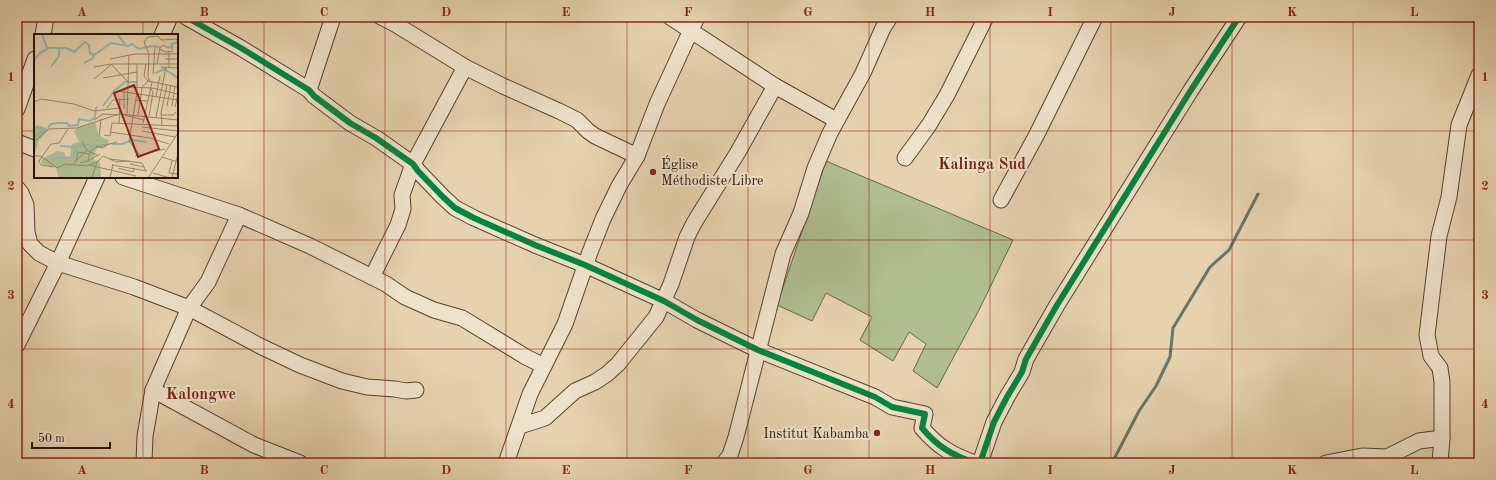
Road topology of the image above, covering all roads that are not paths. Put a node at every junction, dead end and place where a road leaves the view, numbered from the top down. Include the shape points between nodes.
1 (46, 17) edge
2 (170, 17) edge
3 (186, 17) edge
4 (333, 17) edge
5 (381, 17) edge
6 (670, 17) edge
7 (697, 17) edge
8 (890, 17) edge
9 (986, 17) edge
10 (1094, 17) edge
11 (1239, 17) edge
12 (691, 30) junction
13 (43, 34) edge
14 (162, 34) edge
15 (34, 62) edge
16 (465, 67) junction
17 (1479, 74) edge
18 (775, 86) junction
19 (309, 90) junction
20 (17, 109) edge
21 (836, 120) junction
22 (17, 142) edge
23 (34, 149) edge
24 (637, 156) junction
25 (905, 158) dead end
26 (413, 164) junction
27 (97, 178) edge
28 (126, 178) edge
29 (17, 188) edge
30 (1001, 200) dead end
31 (238, 215) junction
32 (58, 263) junction
33 (585, 265) junction
34 (372, 277) junction
35 (664, 300) junction
36 (189, 308) junction
37 (17, 345) edge
38 (758, 350) junction
39 (544, 366) junction
40 (153, 390) junction
41 (416, 390) dead end
42 (520, 426) junction
43 (1442, 438) junction
44 (144, 463) edge
45 (300, 463) edge
46 (506, 463) edge
47 (724, 463) edge
48 (974, 463) edge
49 (980, 463) edge
50 (1326, 463) edge
51 (1440, 463) edge

1 - 13 street
2 - 14 street
3 - 19 street
4 - 19 street
5 - 16 street
6 - 12 street
7 - 12 street
8 - 21 street via 863,73
9 - 25 street via 947,95
10 - 30 street
11 - 49 street via 1057,305 994,422
12 - 18 street
12 - 24 street via 656,104
15 - 20 street
16 - 24 street via 577,120 595,136
16 - 26 street
17 - 43 street via 1459,125 1449,197 1439,236 1427,335 1431,356 1440,368
18 - 21 street
18 - 35 street via 694,223
19 - 26 street via 350,123
21 - 38 street via 815,168 801,213 784,254
22 - 23 street
24 - 33 street via 603,219
26 - 33 street via 455,208
26 - 34 street via 402,195 403,209 398,225
27 - 32 street
28 - 31 street
29 - 32 street via 26,205 30,244 38,253
31 - 34 street via 310,246
31 - 36 street via 208,282
32 - 36 street
32 - 37 street
33 - 35 street
33 - 39 street via 565,324
34 - 39 street via 405,297 434,310 462,318
35 - 38 street via 697,320
35 - 42 street via 650,324 607,374 575,391 545,418
36 - 40 street
36 - 41 street via 260,346 342,381 367,387
38 - 47 street via 736,436 730,455
38 - 48 street via 875,397 892,407 925,414 922,428 933,440 956,456
39 - 42 street via 530,394
40 - 44 street via 145,436
40 - 45 street via 254,445
42 - 46 street
43 - 50 street via 1419,441 1387,457 1362,456
43 - 51 street

